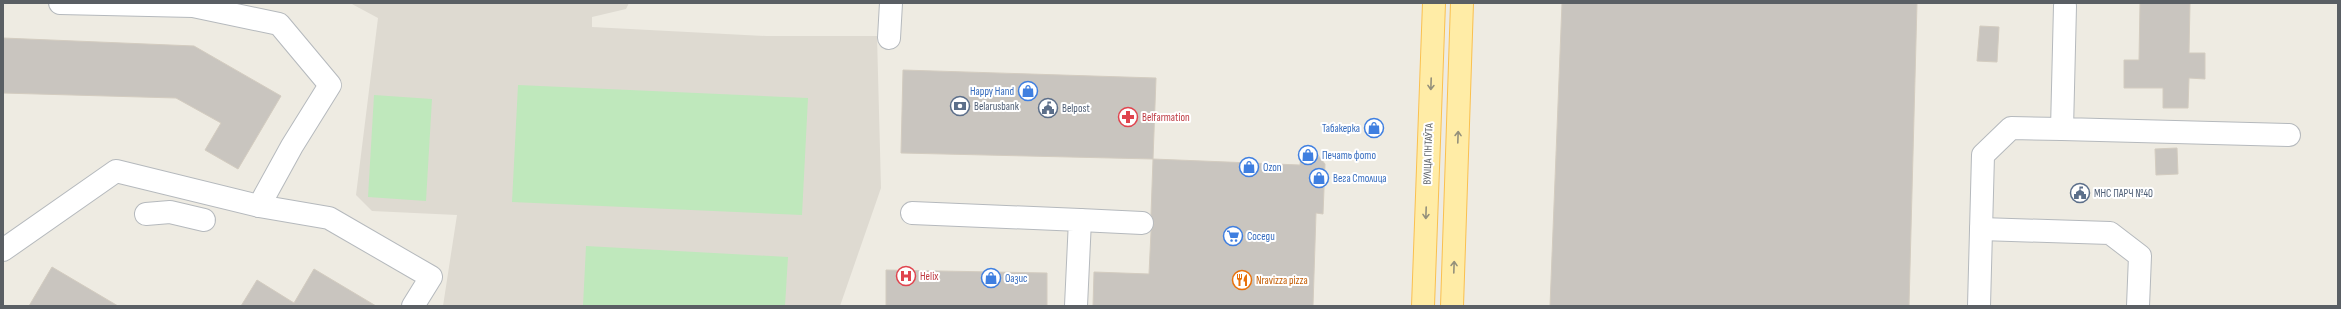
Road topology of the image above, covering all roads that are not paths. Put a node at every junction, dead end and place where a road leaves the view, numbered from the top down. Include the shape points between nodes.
1 (60, 3) edge
2 (891, 3) edge
3 (1434, 3) edge
4 (1462, 3) edge
5 (2065, 6) dead end
6 (889, 38) dead end
7 (2062, 129) junction
8 (2289, 135) dead end
9 (166, 183) junction
10 (259, 206) junction
11 (170, 212) junction
12 (912, 213) dead end
13 (146, 214) dead end
14 (204, 220) dead end
15 (1080, 220) junction
16 (1142, 223) dead end
17 (1981, 229) junction
18 (3, 250) edge
19 (413, 306) edge
20 (1076, 306) edge
21 (1423, 306) edge
22 (1452, 306) edge
23 (1979, 306) edge
24 (2138, 306) edge

1 - 10 lane via 193,6 279,24 330,85
2 - 6 lane
3 -> 21 main road, ВУЛІЦА ГІНТАЎТА
22 -> 4 main road
5 - 7 lane
7 - 8 lane
7 - 17 lane via 2011,128 1983,155
9 - 10 lane
9 - 11 lane
9 - 18 lane via 116,171
10 - 19 lane via 329,218 431,277
11 - 13 lane
11 - 14 lane
12 - 15 lane
15 - 16 lane
15 - 20 lane
17 - 23 lane
17 - 24 lane via 2110,233 2140,256

